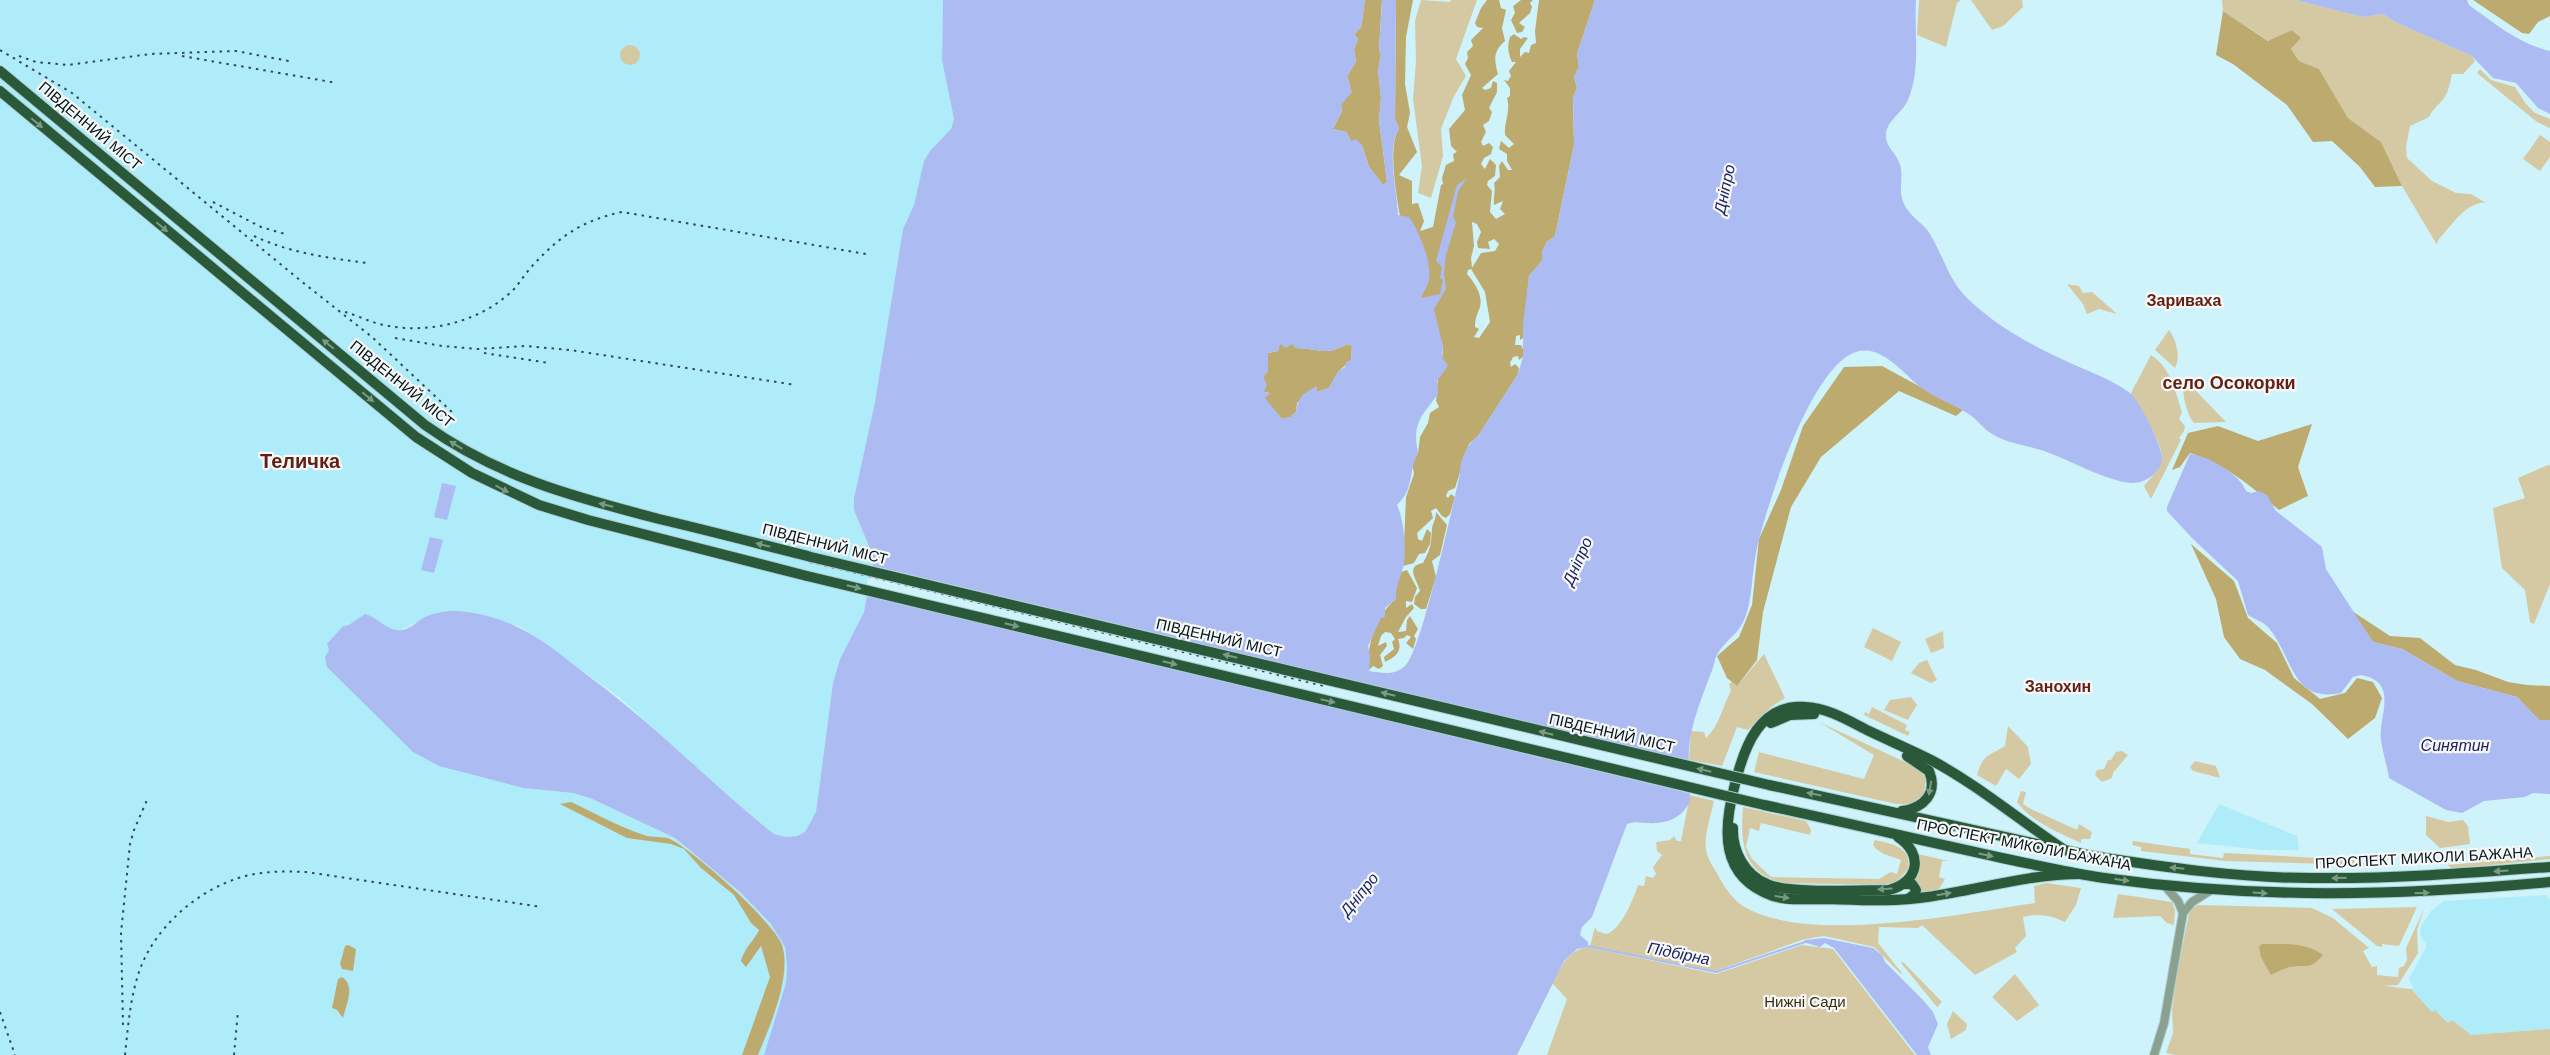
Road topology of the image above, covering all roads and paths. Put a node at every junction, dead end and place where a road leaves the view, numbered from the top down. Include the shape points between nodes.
1 (0, 71) edge
2 (0, 91) edge
3 (1769, 785) joint
4 (1737, 799) junction
5 (1764, 805) joint
6 (1898, 812) junction
7 (1893, 834) junction
8 (2063, 849) junction
9 (2550, 868) edge
10 (2080, 874) junction
11 (2550, 882) edge
12 (1904, 884) junction
13 (2164, 885) junction
14 (2211, 890) junction
15 (1908, 899) junction
16 (2183, 914) junction
17 (2155, 1052) edge

3 -> 1 highway, ПІВДЕННИЙ МІСТ, bridge via 811,557 587,501 520,478 478,458 425,425
2 -> 4 highway, ПІВДЕННИЙ МІСТ, bridge via 416,437 472,473 522,499 588,520 807,576
6 -> 3 highway, ПРОСПЕКТ МИКОЛИ БАЖАНА
4 - 5 highway, ПІВДЕННИЙ МІСТ, bridge
4 -> 6 highway via 1749,752 1760,734 1779,718 1803,713 1829,719 1925,766 1932,784 1929,797 1918,807
12 -> 4 highway via 1889,890 1787,888 1767,884 1746,868 1735,848
5 - 7 highway, ПРОСПЕКТ МИКОЛИ БАЖАНА
6 - 8 highway, ПРОСПЕКТ МИКОЛИ БАЖАНА
7 -> 10 highway, ПРОСПЕКТ МИКОЛИ БАЖАНА
7 - 12 highway via 1910,847 1915,859 1913,872
9 -> 8 highway, ПРОСПЕКТ МИКОЛИ БАЖАНА via 2398,877 2309,878 2145,864
8 -> 15 highway via 1933,761 1830,712 1806,706 1792,707 1765,720 1748,741 1729,807 1726,842 1742,875 1753,885 1775,896 1837,900
10 -> 13 highway, ПРОСПЕКТ МИКОЛИ БАЖАНА
15 -> 10 highway via 2039,876
14 -> 11 highway, ПРОСПЕКТ МИКОЛИ БАЖАНА via 2401,894
12 - 15 highway via 1912,884 1916,890
13 - 14 highway, ПРОСПЕКТ МИКОЛИ БАЖАНА
13 - 16 street via 2178,901
14 - 16 street via 2192,902
16 - 17 street via 2164,1022

